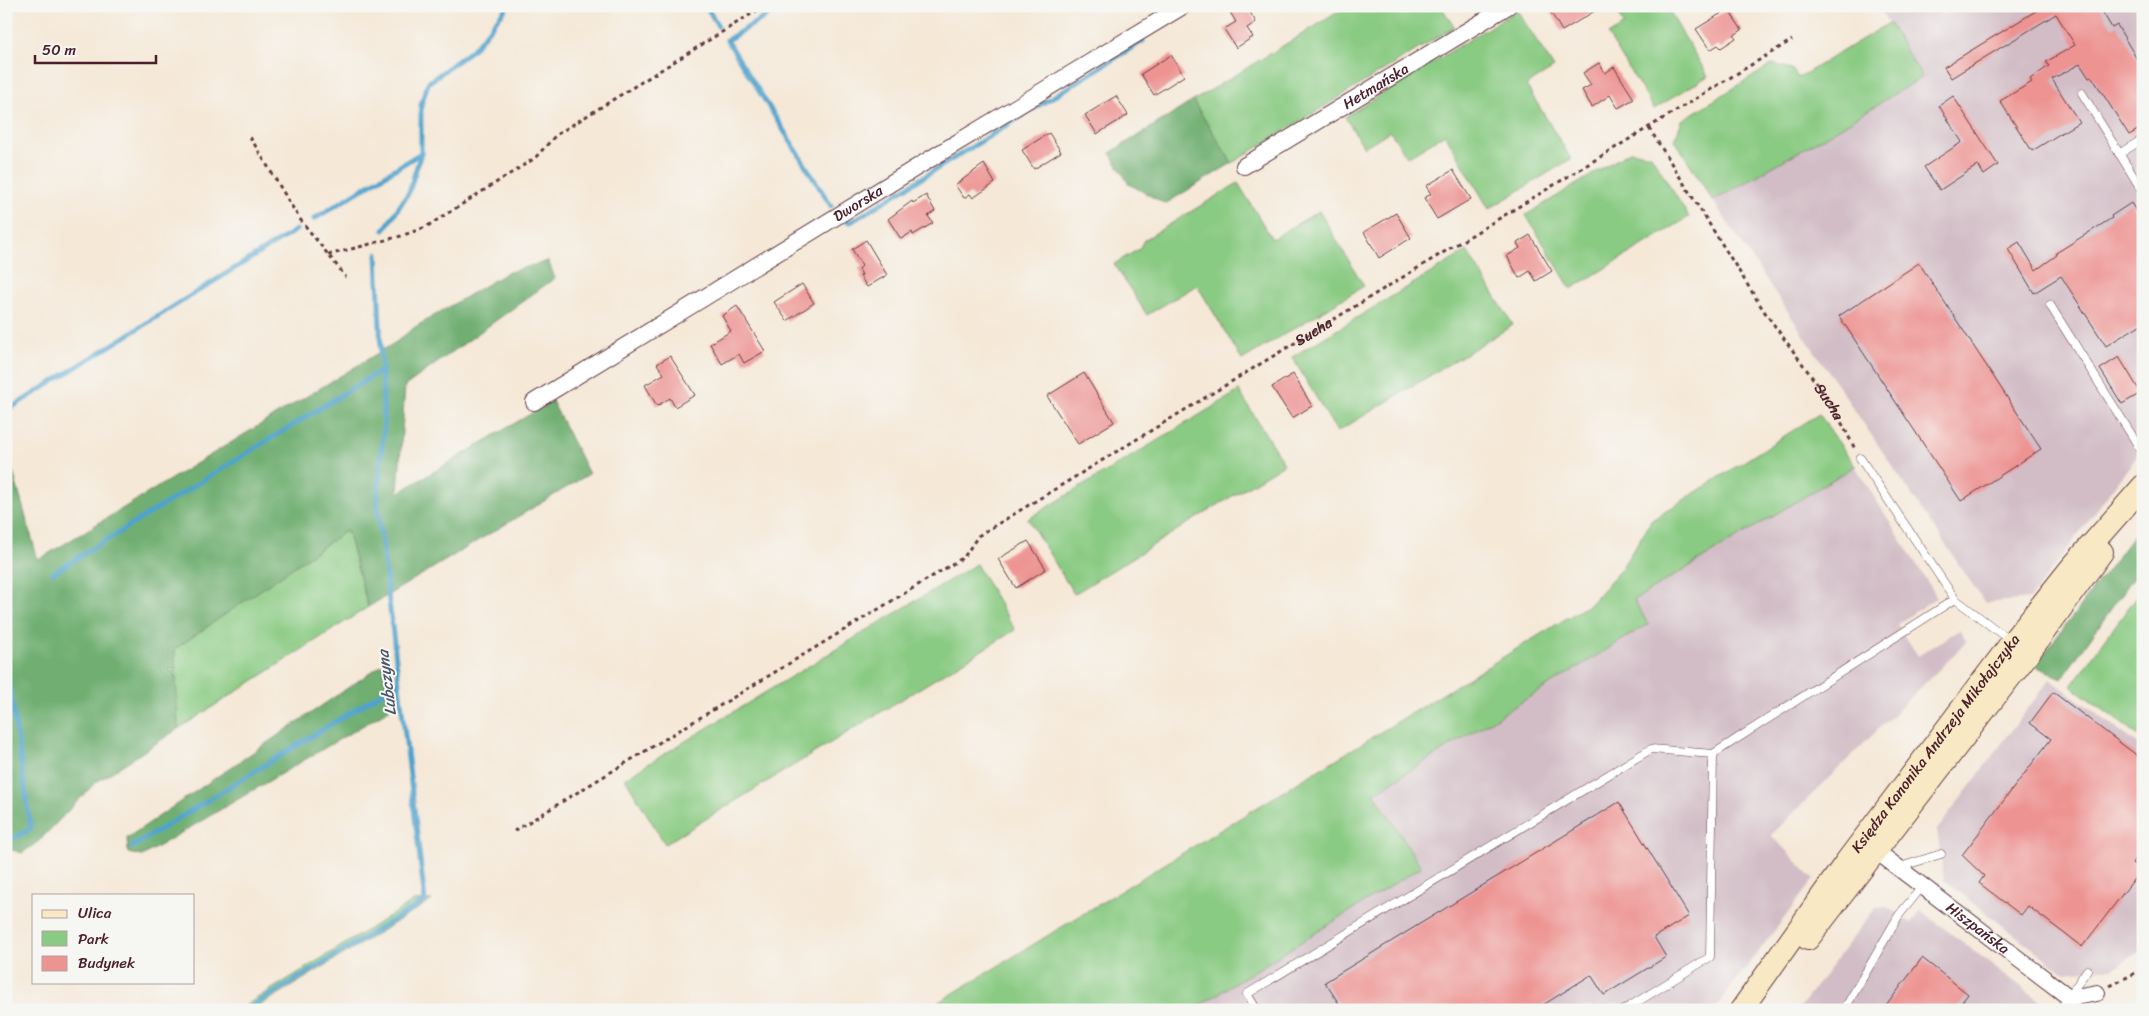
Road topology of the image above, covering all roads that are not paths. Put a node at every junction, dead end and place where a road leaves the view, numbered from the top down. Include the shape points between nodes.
1 (1183, 6) edge
2 (1508, 6) edge
3 (2082, 93) dead end
4 (2143, 138) edge
5 (2119, 154) junction
6 (1244, 166) dead end
7 (2143, 192) edge
8 (2050, 306) dead end
9 (534, 402) dead end
10 (2143, 453) edge
11 (1860, 458) road end
12 (2143, 486) edge
13 (2143, 493) edge
14 (1955, 599) junction
15 (2020, 648) junction
16 (1713, 754) junction
17 (1869, 846) junction
18 (1941, 854) dead end
19 (1897, 868) junction
20 (1922, 887) junction
21 (2088, 970) dead end
22 (2098, 993) road end
23 (2065, 1004) edge
24 (1258, 1010) edge
25 (1624, 1010) edge
26 (1741, 1010) edge
27 (1751, 1010) edge
28 (1844, 1010) edge

1 - 9 street, Dworska
2 - 6 street, Hetmańska
3 - 5 lane
4 - 5 lane
5 - 7 lane
8 - 10 lane
11 - 14 lane
12 - 15 main road, Księdza Kanonika Andrzeja Mikołajczyka via 2070,569
13 - 15 main road, Księdza Kanonika Andrzeja Mikołajczyka
14 - 15 lane
14 - 16 lane
15 - 17 main road, Księdza Kanonika Andrzeja Mikołajczyka
16 - 24 lane via 1651,748 1248,994
16 - 25 lane via 1710,957
17 - 19 street, Hiszpańska
17 - 26 main road, Księdza Kanonika Andrzeja Mikołajczyka
17 - 27 main road, Księdza Kanonika Andrzeja Mikołajczyka
18 - 19 lane
19 - 20 street, Hiszpańska
20 - 23 street, Hiszpańska
20 - 28 lane via 1899,915
21 - 23 lane
22 - 23 street

